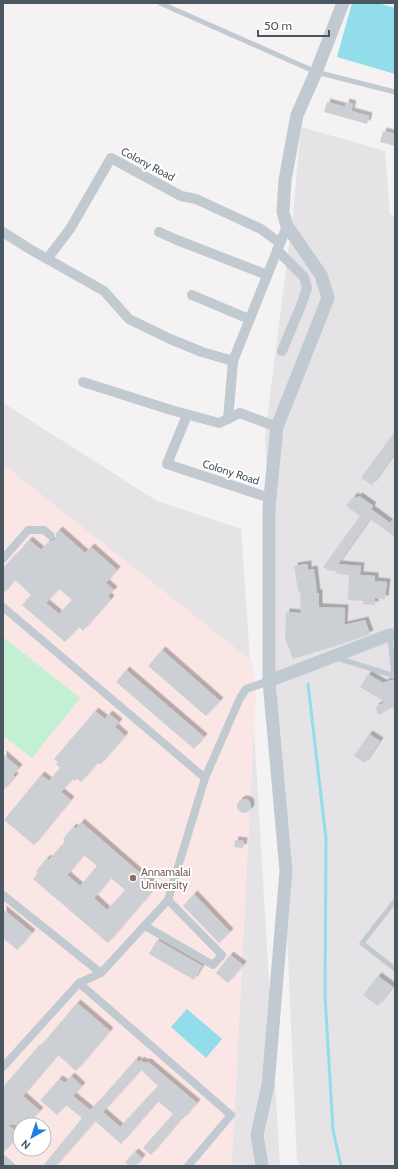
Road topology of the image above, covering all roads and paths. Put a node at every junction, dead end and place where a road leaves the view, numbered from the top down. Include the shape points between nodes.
1 (160, 3) edge
2 (343, 3) edge
3 (316, 72) junction
4 (395, 92) edge
5 (287, 226) junction
6 (3, 232) edge
7 (158, 232) dead end
8 (278, 247) junction
9 (47, 259) junction
10 (267, 275) junction
11 (192, 296) dead end
12 (249, 319) junction
13 (282, 351) dead end
14 (232, 361) junction
15 (83, 382) dead end
16 (187, 414) junction
17 (228, 419) junction
18 (277, 427) junction
19 (270, 498) junction
20 (51, 536) dead end
21 (3, 559) edge
22 (3, 607) edge
23 (392, 635) edge
24 (334, 657) junction
25 (395, 676) edge
26 (269, 681) junction
27 (205, 778) junction
28 (3, 895) edge
29 (168, 900) junction
30 (395, 901) edge
31 (145, 926) junction
32 (395, 969) edge
33 (101, 973) junction
34 (79, 983) junction
35 (3, 1067) edge
36 (3, 1159) edge
37 (11, 1166) edge
38 (188, 1166) edge
39 (262, 1166) edge

1 - 3 lane
2 - 3 street
3 - 4 lane
3 - 5 street via 297,115 285,180 283,212
5 - 8 street
5 - 18 street via 321,275 328,298
6 - 9 street
7 - 10 street
8 - 9 street, Colony Road via 261,229 196,198 181,196 111,158 70,229
8 - 10 street
8 - 13 street via 304,277 307,288
9 - 14 street via 104,291 129,319 170,339
10 - 12 street
11 - 12 street
12 - 14 street
14 - 17 street
15 - 16 street
16 - 17 street via 219,423
16 - 19 street, Colony Road via 168,464
17 - 18 street via 240,414
18 - 19 street
19 - 26 street
20 - 21 street via 44,530 28,530
22 - 27 street
23 - 24 street
23 - 25 lane
24 - 25 lane
24 - 26 street
26 - 27 street via 246,689 240,698
26 - 39 street via 286,871 268,1085 257,1135
27 - 29 street
28 - 33 street
29 - 31 street
29 - 31 street via 222,955 213,965
30 - 32 lane via 362,943
31 - 33 street
33 - 34 street
34 - 35 street
34 - 38 street via 231,1115
36 - 37 street

